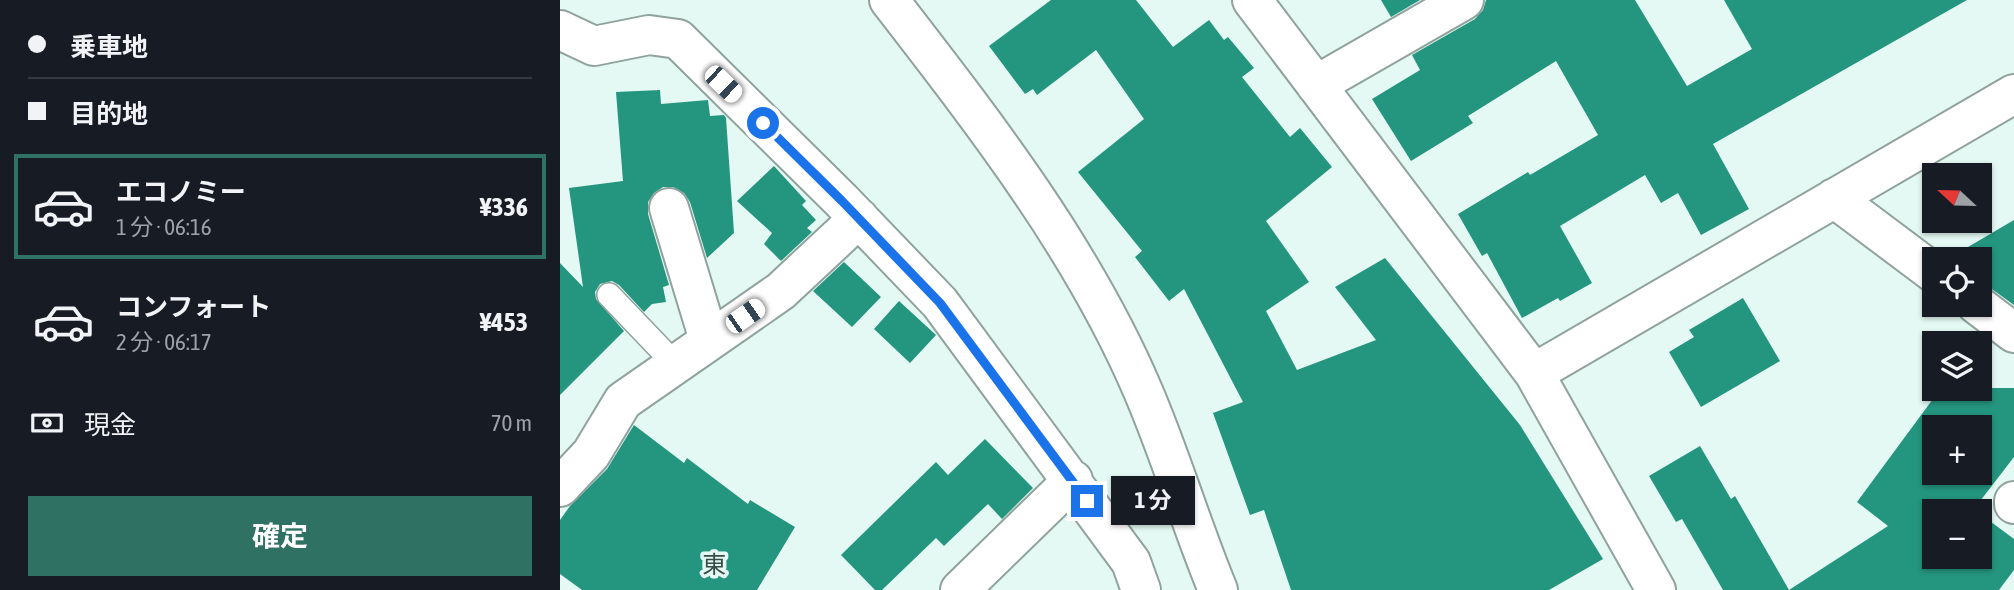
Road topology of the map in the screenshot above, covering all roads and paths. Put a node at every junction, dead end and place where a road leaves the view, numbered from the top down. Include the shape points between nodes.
1 (889, 0) edge
2 (1252, 0) edge
3 (1464, 0) edge
4 (560, 30) edge
5 (1316, 85) junction
6 (2014, 94) edge
7 (1834, 198) junction
8 (669, 208) dead end
9 (859, 218) junction
10 (1922, 264) edge
11 (609, 295) dead end
12 (1992, 316) edge
13 (2014, 333) edge
14 (709, 341) junction
15 (675, 364) junction
16 (1534, 373) junction
17 (1073, 480) junction
18 (560, 487) edge
19 (957, 577) edge
20 (1141, 590) edge
21 (1217, 590) edge
22 (1656, 590) edge

1 - 21 street via 1032,192 1095,293 1143,391
2 - 5 street
3 - 5 street
4 - 9 street via 594,46 649,35 677,39
5 - 16 street
6 - 7 street
7 - 10 street
7 - 16 street
8 - 14 street
9 - 14 street via 781,291
9 - 17 street via 940,303
11 - 15 lane
12 - 13 street
14 - 15 street
15 - 18 street via 622,401 591,454
16 - 22 street
17 - 19 street
17 - 20 street via 1132,562

